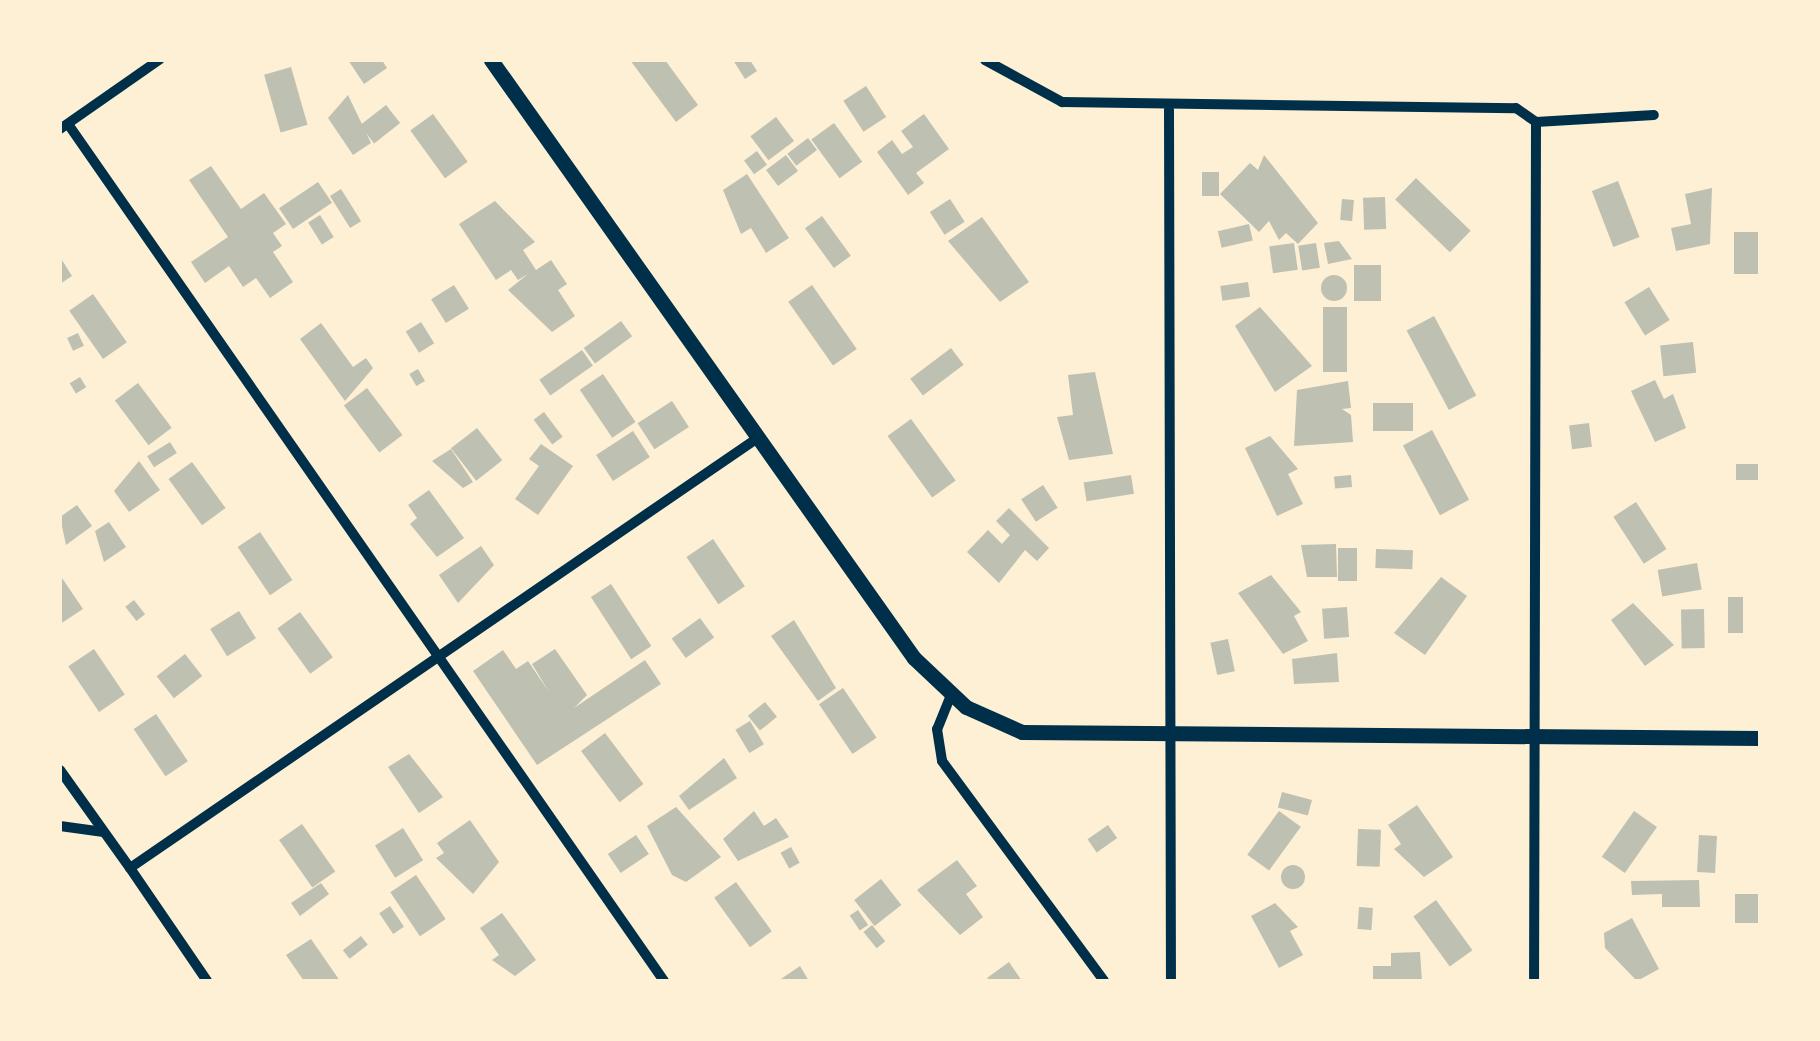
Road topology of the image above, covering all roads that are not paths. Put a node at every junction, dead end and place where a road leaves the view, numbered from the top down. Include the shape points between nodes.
1 (159, 60) edge
2 (491, 60) edge
3 (985, 60) edge
4 (1169, 110) junction
5 (1654, 114) dead end
6 (1536, 122) junction
7 (64, 127) edge
8 (759, 437) junction
9 (436, 662) junction
10 (951, 695) junction
11 (1171, 735) junction
12 (1535, 737) junction
13 (1760, 738) edge
14 (60, 770) edge
15 (60, 826) edge
16 (104, 832) junction
17 (130, 868) junction
18 (207, 981) edge
19 (664, 981) edge
20 (1104, 981) edge
21 (1172, 981) edge
22 (1534, 981) edge

1 - 7 street
2 - 8 street
3 - 4 street via 1041,97
4 - 6 street via 1516,108
4 - 11 street
5 - 6 street
6 - 12 street
7 - 9 street
8 - 9 street
8 - 10 street via 914,658
9 - 17 street
9 - 19 street
10 - 11 street via 1022,732
10 - 20 street via 937,730 942,761
11 - 12 street
11 - 21 street
12 - 13 street
12 - 22 street
14 - 16 street
15 - 16 street
16 - 17 street
17 - 18 street

